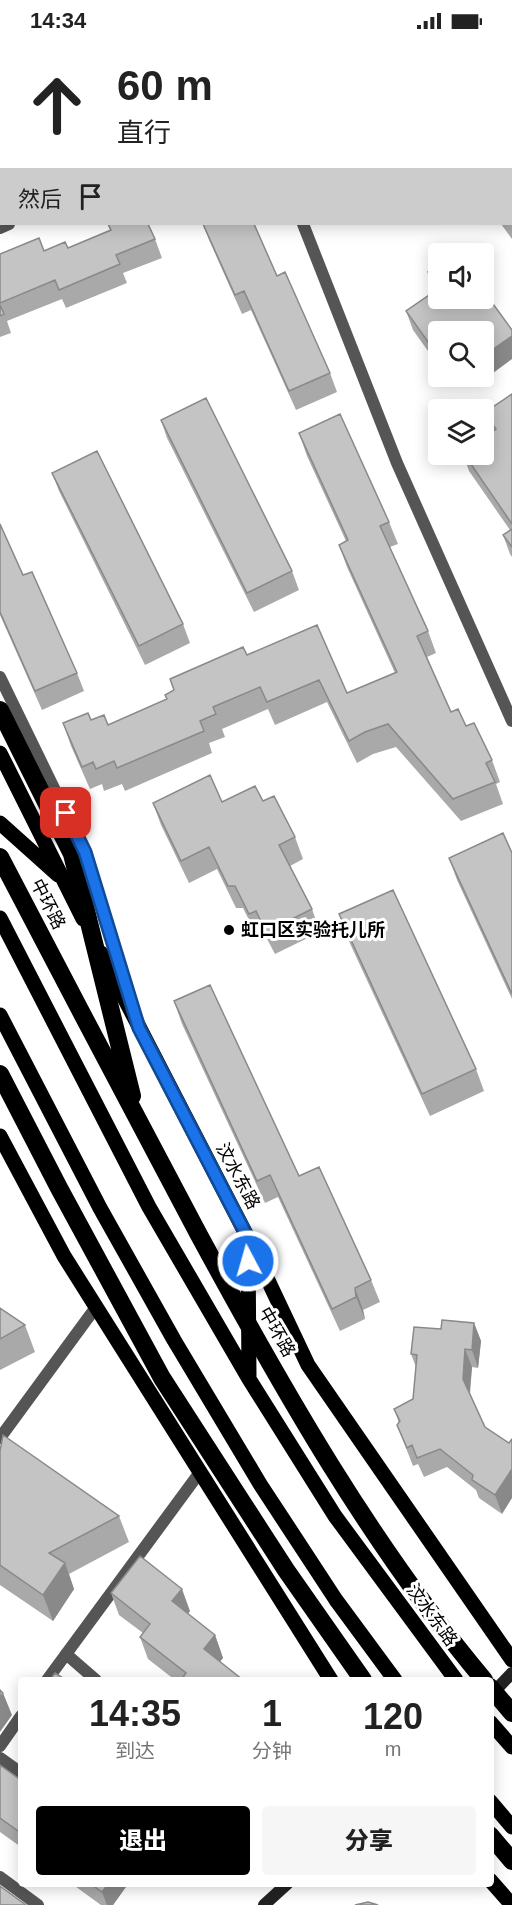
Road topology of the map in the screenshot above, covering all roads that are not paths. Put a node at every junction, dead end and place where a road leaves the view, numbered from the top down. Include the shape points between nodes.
1 (303, 225) edge
2 (0, 677) edge
3 (0, 710) edge
4 (512, 721) edge
5 (0, 753) edge
6 (0, 823) edge
7 (0, 856) edge
8 (64, 881) junction
9 (0, 918) edge
10 (0, 1015) edge
11 (139, 1028) junction
12 (0, 1074) edge
13 (139, 1124) junction
14 (0, 1136) edge
15 (248, 1238) junction
16 (96, 1307) junction
17 (249, 1379) junction
18 (0, 1438) edge
19 (200, 1472) junction
20 (66, 1654) junction
21 (512, 1659) edge
22 (512, 1673) edge
23 (49, 1677) edge
24 (93, 1677) edge
25 (329, 1677) edge
26 (361, 1677) edge
27 (393, 1677) edge
28 (454, 1677) edge
29 (482, 1677) edge
30 (494, 1692) edge
31 (494, 1692) edge
32 (512, 1713) edge
33 (18, 1720) edge
34 (494, 1727) edge
35 (0, 1746) edge
36 (512, 1747) edge
37 (0, 1758) edge
38 (18, 1771) edge
39 (494, 1806) edge
40 (512, 1827) edge
41 (494, 1840) edge
42 (512, 1861) edge
43 (0, 1877) edge
44 (494, 1885) edge
45 (284, 1887) edge
46 (38, 1905) edge
47 (264, 1905) edge
48 (512, 1905) edge

1 - 4 street via 397,463
2 - 11 street via 85,852
3 - 13 highway via 72,854
5 - 8 main road, 汶水东路
6 - 8 main road
7 - 13 highway, 中环路
8 - 11 main road, 汶水东路
9 - 17 main road, 汶水东路 via 149,1207
10 - 27 main road via 174,1340 260,1484 336,1600
11 - 15 main road, 汶水东路
12 - 26 highway via 162,1378 286,1570
13 - 29 highway, 中环路 via 256,1340 369,1526
14 - 16 main road
15 - 17 main road
15 - 21 main road, 汶水东路 via 308,1365
16 - 18 street
16 - 19 main road
17 - 28 main road, 汶水东路 via 335,1516
19 - 20 street
19 - 25 main road
20 - 23 street
20 - 24 street
22 - 30 main road
31 - 32 highway
33 - 35 street
34 - 36 main road
37 - 38 street
39 - 40 main road
41 - 42 highway
43 - 46 street
44 - 48 main road
45 - 47 main road

